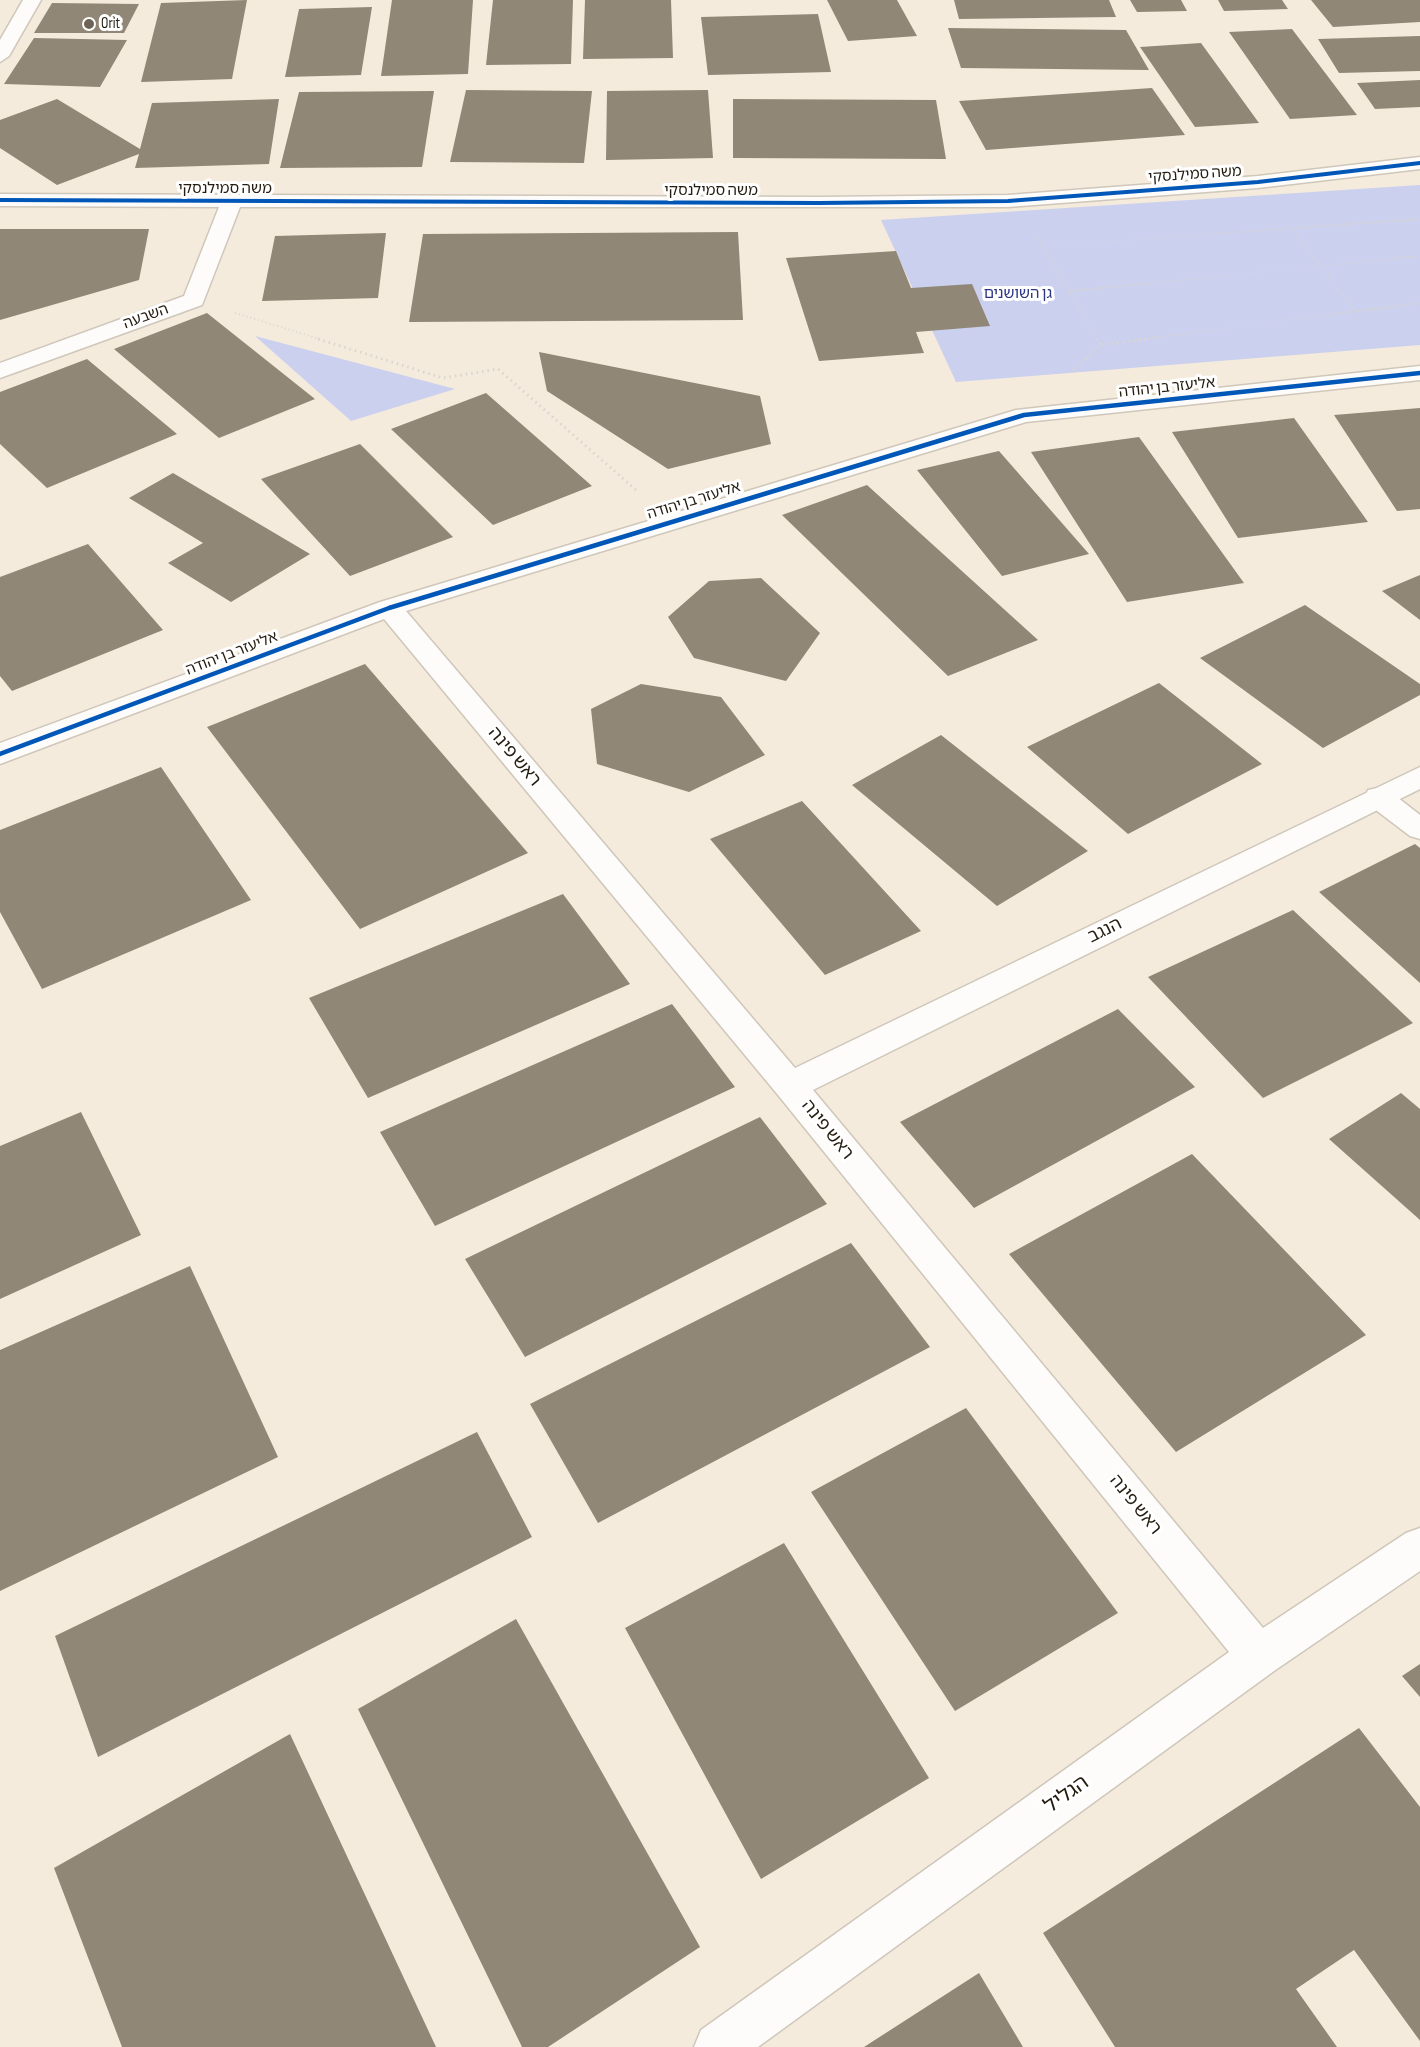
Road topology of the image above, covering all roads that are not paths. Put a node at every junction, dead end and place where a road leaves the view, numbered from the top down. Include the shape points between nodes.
1 (32, 0) edge
2 (0, 56) edge
3 (1420, 163) edge
4 (0, 200) edge
5 (232, 201) junction
6 (0, 371) edge
7 (1420, 373) edge
8 (388, 608) junction
9 (0, 754) edge
10 (1420, 777) edge
11 (1378, 797) junction
12 (1420, 829) edge
13 (790, 1086) junction
14 (1420, 1546) edge
15 (1259, 1656) junction
16 (718, 2047) edge

1 - 2 street
3 - 5 street, משה סמילנסקי via 1258,182 1008,201
4 - 5 street, משה סמילנסקי
5 - 6 street, השבעה via 194,300
7 - 8 street, אליעזר בן יהודה via 1024,415
8 - 9 street, אליעזר בן יהודה
8 - 13 street, ראש פינה
10 - 11 street, הנגב
11 - 12 lane
11 - 13 street, הנגב
13 - 15 street, ראש פינה
14 - 15 street, הגליל
15 - 16 street, הגליל

